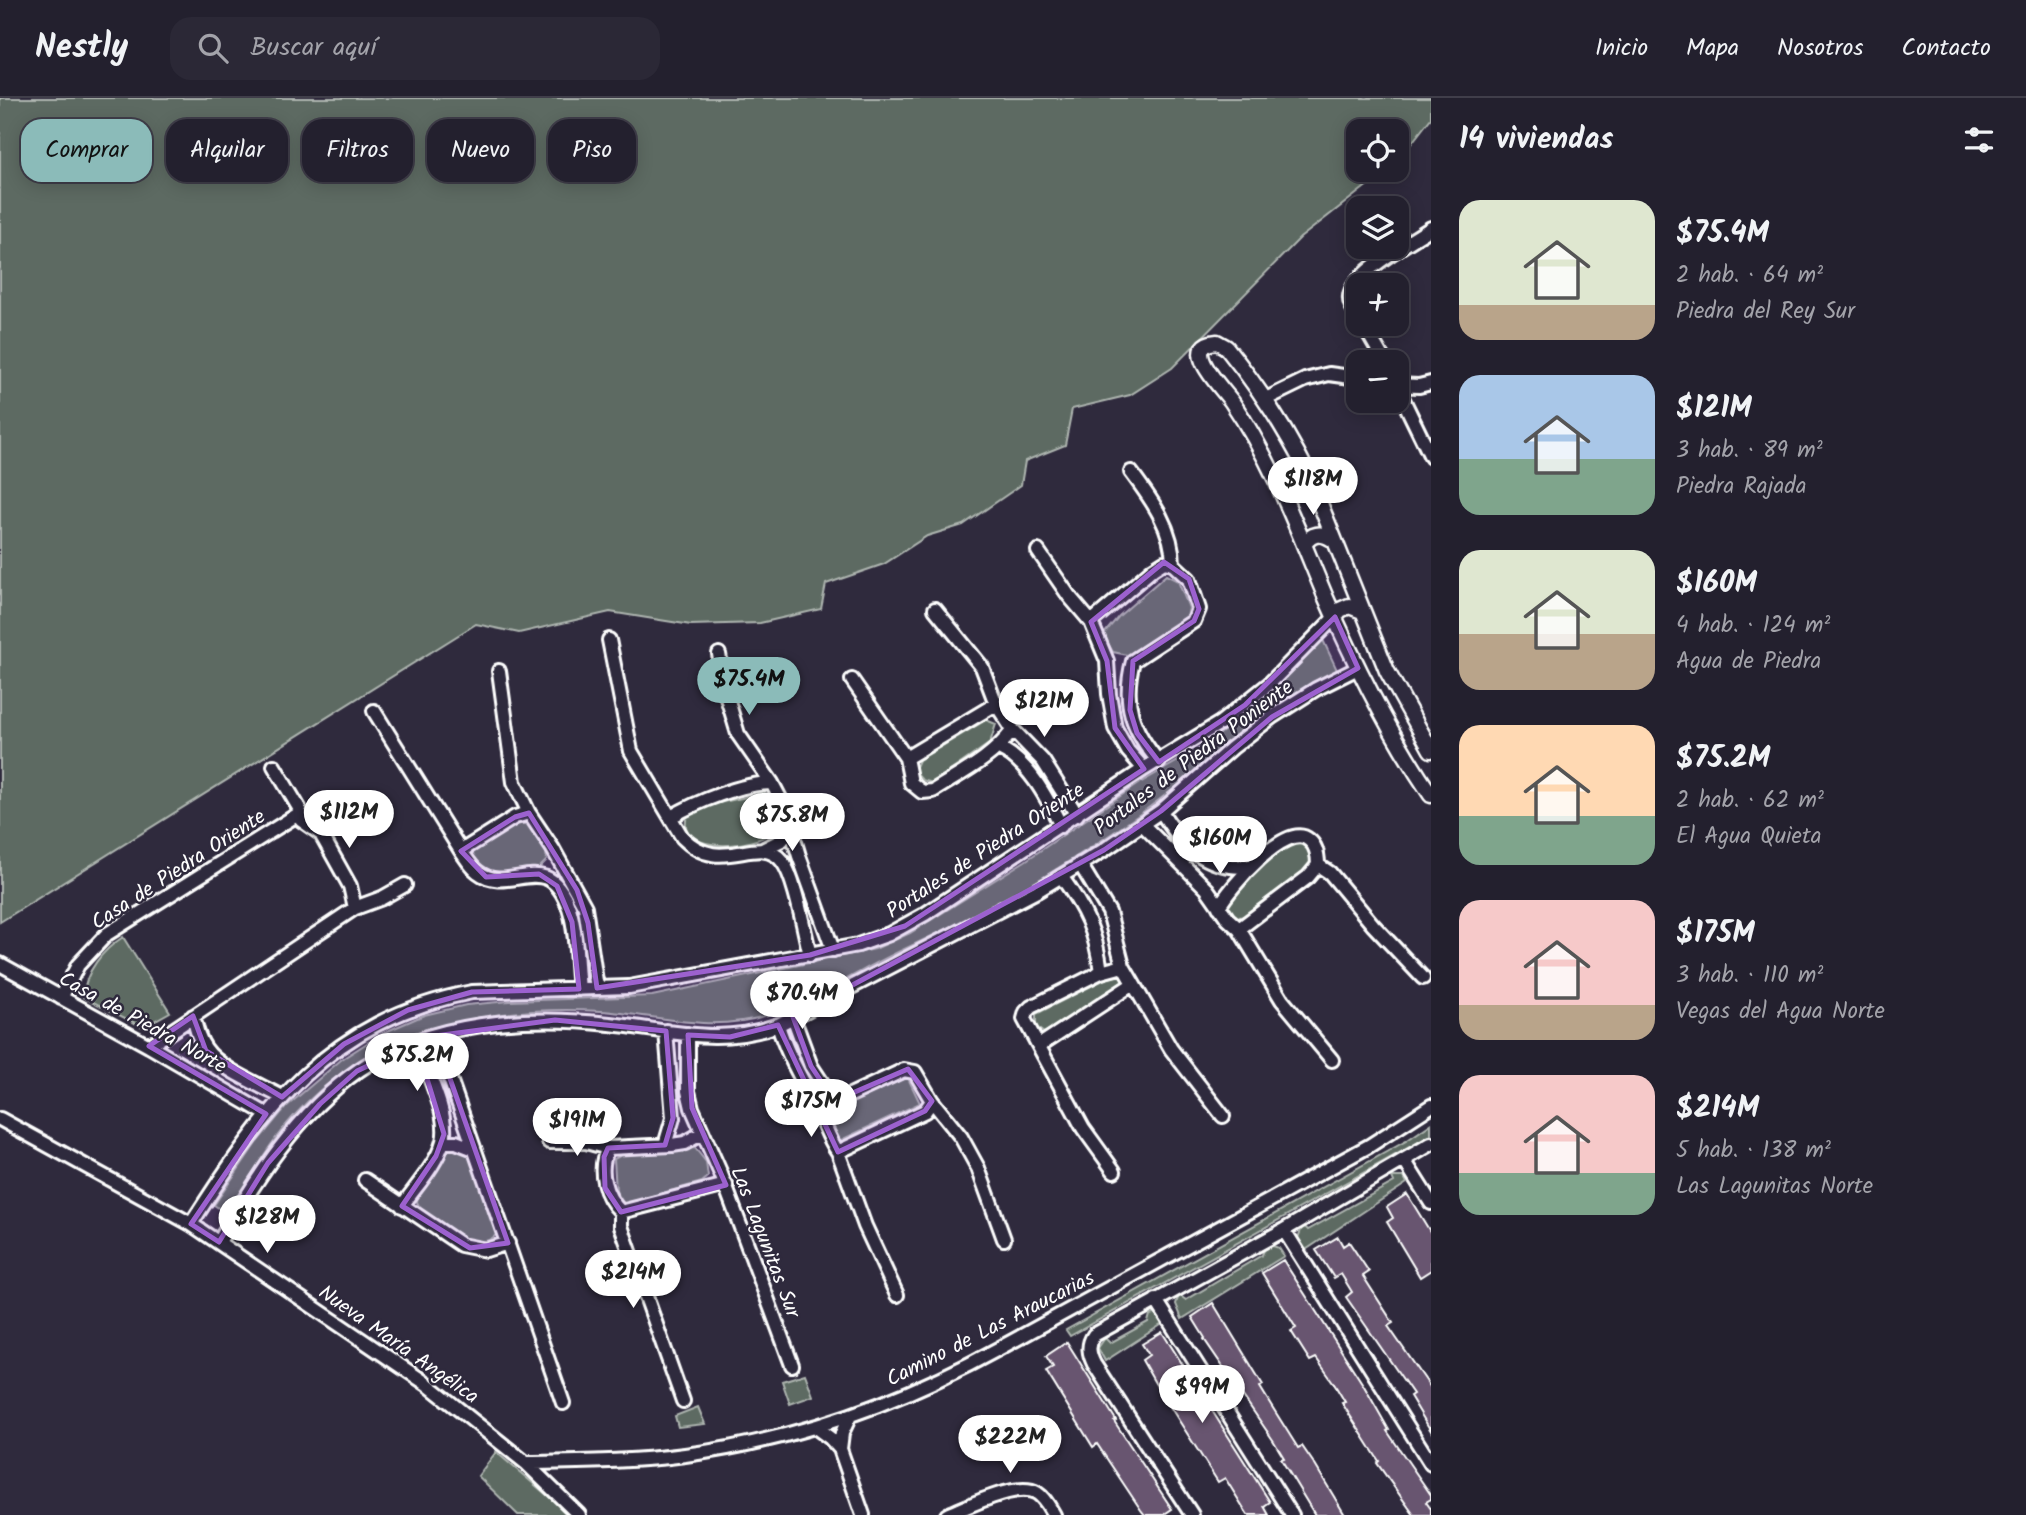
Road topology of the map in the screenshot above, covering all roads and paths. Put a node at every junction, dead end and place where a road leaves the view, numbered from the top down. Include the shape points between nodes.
1 (1431, 228) edge
2 (1365, 273) edge
3 (1346, 376) edge
4 (1431, 383) edge
5 (1409, 386) edge
6 (1266, 399) junction
7 (1409, 412) edge
8 (1431, 457) edge
9 (1131, 472) dead end
10 (1332, 539) junction
11 (1304, 545) junction
12 (1038, 551) dead end
13 (1173, 564) junction
14 (935, 609) dead end
15 (1362, 611) junction
16 (1335, 617) junction
17 (1091, 622) junction
18 (608, 640) dead end
19 (719, 654) dead end
20 (1107, 661) junction
21 (1133, 661) junction
22 (1358, 668) junction
23 (499, 671) dead end
24 (852, 680) dead end
25 (996, 704) junction
26 (374, 711) dead end
27 (1013, 730) junction
28 (1421, 735) junction
29 (1398, 745) junction
30 (999, 748) junction
31 (1431, 750) edge
32 (906, 758) junction
33 (1159, 762) junction
34 (274, 766) dead end
35 (1144, 769) junction
36 (772, 783) junction
37 (1431, 795) edge
38 (1161, 811) junction
39 (299, 813) junction
40 (529, 813) junction
41 (1077, 815) junction
42 (671, 817) junction
43 (1142, 824) junction
44 (791, 826) junction
45 (1061, 826) junction
46 (553, 849) junction
47 (764, 849) junction
48 (461, 851) junction
49 (1080, 864) junction
50 (1318, 865) junction
51 (1251, 866) junction
52 (539, 874) junction
53 (1061, 876) junction
54 (405, 885) dead end
55 (1219, 907) junction
56 (355, 908) junction
57 (1239, 929) junction
58 (833, 950) junction
59 (810, 955) junction
60 (0, 964) edge
61 (1123, 966) junction
62 (1101, 972) junction
63 (1423, 978) dead end
64 (1133, 984) junction
65 (597, 988) junction
66 (579, 989) junction
67 (61, 998) junction
68 (193, 1016) junction
69 (793, 1017) junction
70 (778, 1025) junction
71 (666, 1031) junction
72 (688, 1034) junction
73 (435, 1036) junction
74 (415, 1043) junction
75 (1040, 1045) junction
76 (149, 1046) junction
77 (1332, 1060) dead end
78 (282, 1097) junction
79 (834, 1101) junction
80 (932, 1101) junction
81 (1431, 1106) edge
82 (818, 1110) junction
83 (266, 1114) junction
84 (1223, 1116) dead end
85 (0, 1119) edge
86 (702, 1133) junction
87 (443, 1142) junction
88 (549, 1142) dead end
89 (1431, 1144) edge
90 (665, 1145) junction
91 (608, 1148) junction
92 (474, 1149) junction
93 (838, 1153) junction
94 (1404, 1160) junction
95 (1114, 1171) dead end
96 (365, 1180) dead end
97 (726, 1185) junction
98 (1431, 1203) edge
99 (402, 1206) junction
100 (621, 1212) junction
101 (191, 1224) junction
102 (1284, 1230) junction
103 (1004, 1239) dead end
104 (219, 1242) junction
105 (508, 1243) junction
106 (897, 1295) dead end
107 (1156, 1300) junction
108 (792, 1365) dead end
109 (683, 1401) dead end
110 (564, 1403) dead end
111 (850, 1416) junction
112 (814, 1427) junction
113 (840, 1449) junction
114 (526, 1463) junction
115 (1431, 1464) edge
116 (579, 1515) edge
117 (863, 1515) edge
118 (947, 1515) edge
119 (1054, 1515) edge
120 (1192, 1515) edge
121 (1292, 1515) edge

1 - 2 street
3 - 6 street via 1329,374 1305,380
4 - 5 street
6 - 10 street via 1309,476
6 - 11 street via 1226,347 1217,342 1203,348 1201,362 1258,443
7 - 8 street
9 - 13 street via 1163,519
10 - 11 street via 1315,534
10 - 15 street
11 - 16 street
12 - 17 street
13 - 17 street via 1164,562 1153,569
13 - 21 street via 1189,579 1199,609 1194,621
14 - 25 street via 982,667
15 - 16 street via 1349,606
15 - 28 street
16 - 22 street
16 - 33 street, Portales de Piedra Oriente via 1245,705
17 - 20 street
18 - 42 street via 631,751
19 - 36 street via 738,734
20 - 21 street
20 - 35 street via 1115,728
21 - 33 street via 1129,710 1143,743
22 - 29 street
22 - 38 street, Portales de Piedra Poniente via 1272,717
23 - 40 street via 510,768
24 - 32 street
25 - 27 street
25 - 32 street
26 - 48 street
27 - 30 street
27 - 41 street via 1043,761
28 - 29 street via 1413,747
28 - 31 street
29 - 37 street
30 - 32 street via 928,793 911,783
30 - 45 street via 1013,754
33 - 35 street, Portales de Piedra Oriente
34 - 39 street
35 - 41 street, Portales de Piedra Oriente
36 - 42 street via 756,783
36 - 44 street
38 - 43 street, Portales de Piedra Poniente
38 - 51 street via 1202,857 1223,866
39 - 56 street via 301,820 321,834 350,886
39 - 67 street, Casa de Piedra Oriente via 107,934 78,965
40 - 46 street
40 - 48 street via 514,817
41 - 45 street, Portales de Piedra Oriente
42 - 47 street via 682,836 701,852 720,856
43 - 49 street, Portales de Piedra Poniente
43 - 55 street via 1196,875
44 - 47 street via 782,839
44 - 58 street
45 - 58 street, Portales de Piedra Oriente via 905,926 875,940
46 - 52 street via 551,864
46 - 65 street via 584,907
47 - 59 street via 777,856 787,870
48 - 52 street via 486,877
49 - 53 street, Portales de Piedra Poniente
49 - 61 street via 1109,912
50 - 51 street via 1312,843 1297,835
50 - 57 street
50 - 63 street via 1336,879
51 - 55 street
52 - 66 street via 557,886 569,909
53 - 62 street via 1094,932
53 - 69 street, Portales de Piedra Poniente
54 - 56 street
55 - 57 street
56 - 68 street
57 - 77 street via 1282,1000
58 - 59 street, Portales de Piedra Oriente
59 - 65 street, Portales de Piedra Oriente via 629,987
60 - 67 street, Casa de Piedra Norte
61 - 62 street
61 - 64 street
62 - 75 street via 1026,1012 1027,1027
64 - 75 street
64 - 84 street via 1171,1049
65 - 66 street, Portales de Piedra Oriente
66 - 78 street, Portales de Piedra Oriente via 472,992 408,1010 344,1044
67 - 76 street, Casa de Piedra Norte
68 - 76 street
68 - 78 street, Casa de Piedra Norte via 206,1051
69 - 70 street, Portales de Piedra Poniente
69 - 79 street via 811,1066
70 - 72 street, Portales de Piedra Poniente via 730,1037
70 - 82 street via 797,1074
71 - 72 street, Portales de Piedra Poniente
71 - 73 street, Portales de Piedra Poniente via 542,1020
71 - 90 street via 673,1118
72 - 86 street, Las Lagunitas Sur via 688,1091
73 - 74 street, Portales de Piedra Poniente
73 - 92 street
74 - 87 street via 443,1117
74 - 104 street, Portales de Piedra Poniente via 365,1066 320,1104 268,1163
75 - 95 street via 1083,1128
76 - 83 street, Casa de Piedra Norte
78 - 83 street, Portales de Piedra Oriente
79 - 80 street via 904,1070 915,1072
79 - 82 street
80 - 93 street via 925,1111
80 - 103 street via 961,1137 978,1168
81 - 111 street, Camino de Las Araucarias via 1369,1146 970,1364
82 - 93 street
83 - 101 street, Portales de Piedra Oriente
85 - 101 street, Nueva María Angélica
86 - 90 street via 685,1143
86 - 97 street, Las Lagunitas Sur
87 - 92 street
87 - 99 street
88 - 91 street via 586,1142
89 - 94 street
90 - 91 street
91 - 100 street via 605,1188
92 - 105 street
93 - 106 street
94 - 98 street
94 - 102 street
96 - 99 street
97 - 100 street
97 - 108 street, Las Lagunitas Sur
99 - 105 street via 470,1248 486,1250
100 - 109 street via 621,1226
101 - 104 street, Nueva María Angélica
102 - 107 street
102 - 115 street
104 - 114 street, Nueva María Angélica via 427,1384
105 - 110 street
107 - 120 street via 1094,1335 1090,1356
107 - 121 street
111 - 112 street, Camino de Las Araucarias
111 - 113 street
112 - 113 street
112 - 114 street, Camino de Las Araucarias via 683,1455
113 - 117 street
114 - 116 street, Nueva María Angélica
118 - 119 street via 1026,1489 1040,1495

